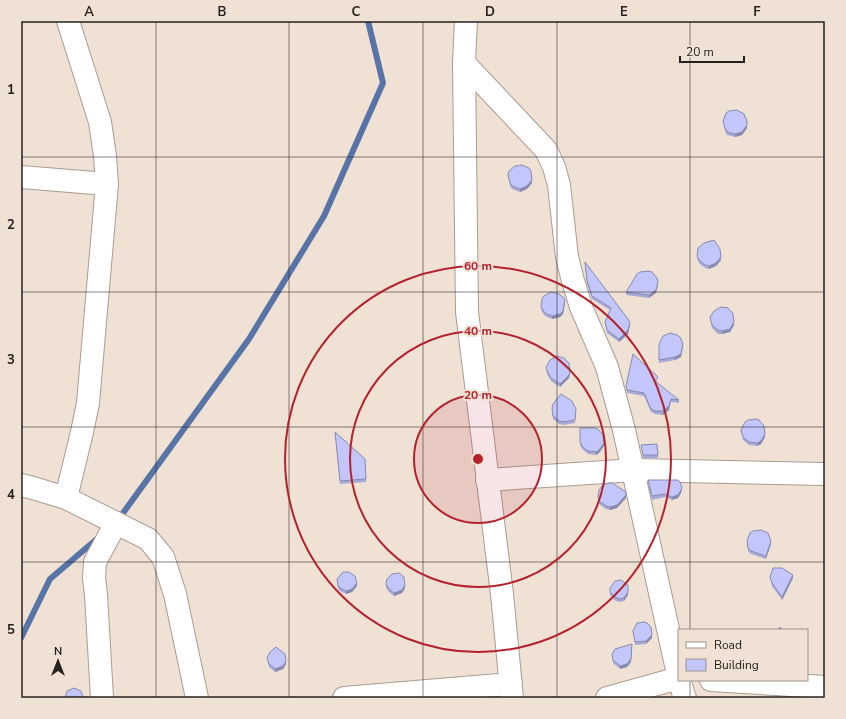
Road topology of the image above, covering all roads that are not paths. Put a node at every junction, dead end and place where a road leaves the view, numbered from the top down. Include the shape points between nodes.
1 (68, 21) edge
2 (466, 21) edge
3 (464, 62) junction
4 (21, 178) edge
5 (106, 184) junction
6 (634, 470) junction
7 (825, 474) edge
8 (487, 480) junction
9 (21, 485) edge
10 (66, 498) junction
11 (116, 523) junction
12 (678, 674) edge
13 (678, 679) edge
14 (680, 681) edge
15 (727, 681) edge
16 (825, 687) edge
17 (511, 691) edge
18 (102, 698) edge
19 (197, 698) edge
20 (344, 698) edge
21 (608, 698) edge
22 (685, 698) edge

1 - 5 street via 100,122
2 - 3 street
3 - 6 street via 546,150 554,167 573,281 607,367
3 - 8 street via 467,312
4 - 5 street
5 - 10 street via 88,403
6 - 7 street
6 - 8 street
6 - 12 street
8 - 17 street via 502,594
9 - 10 street
10 - 11 street
11 - 18 street via 95,562
11 - 19 street via 148,539 163,557 175,594
13 - 21 street
14 - 22 street
15 - 16 street
17 - 20 street

